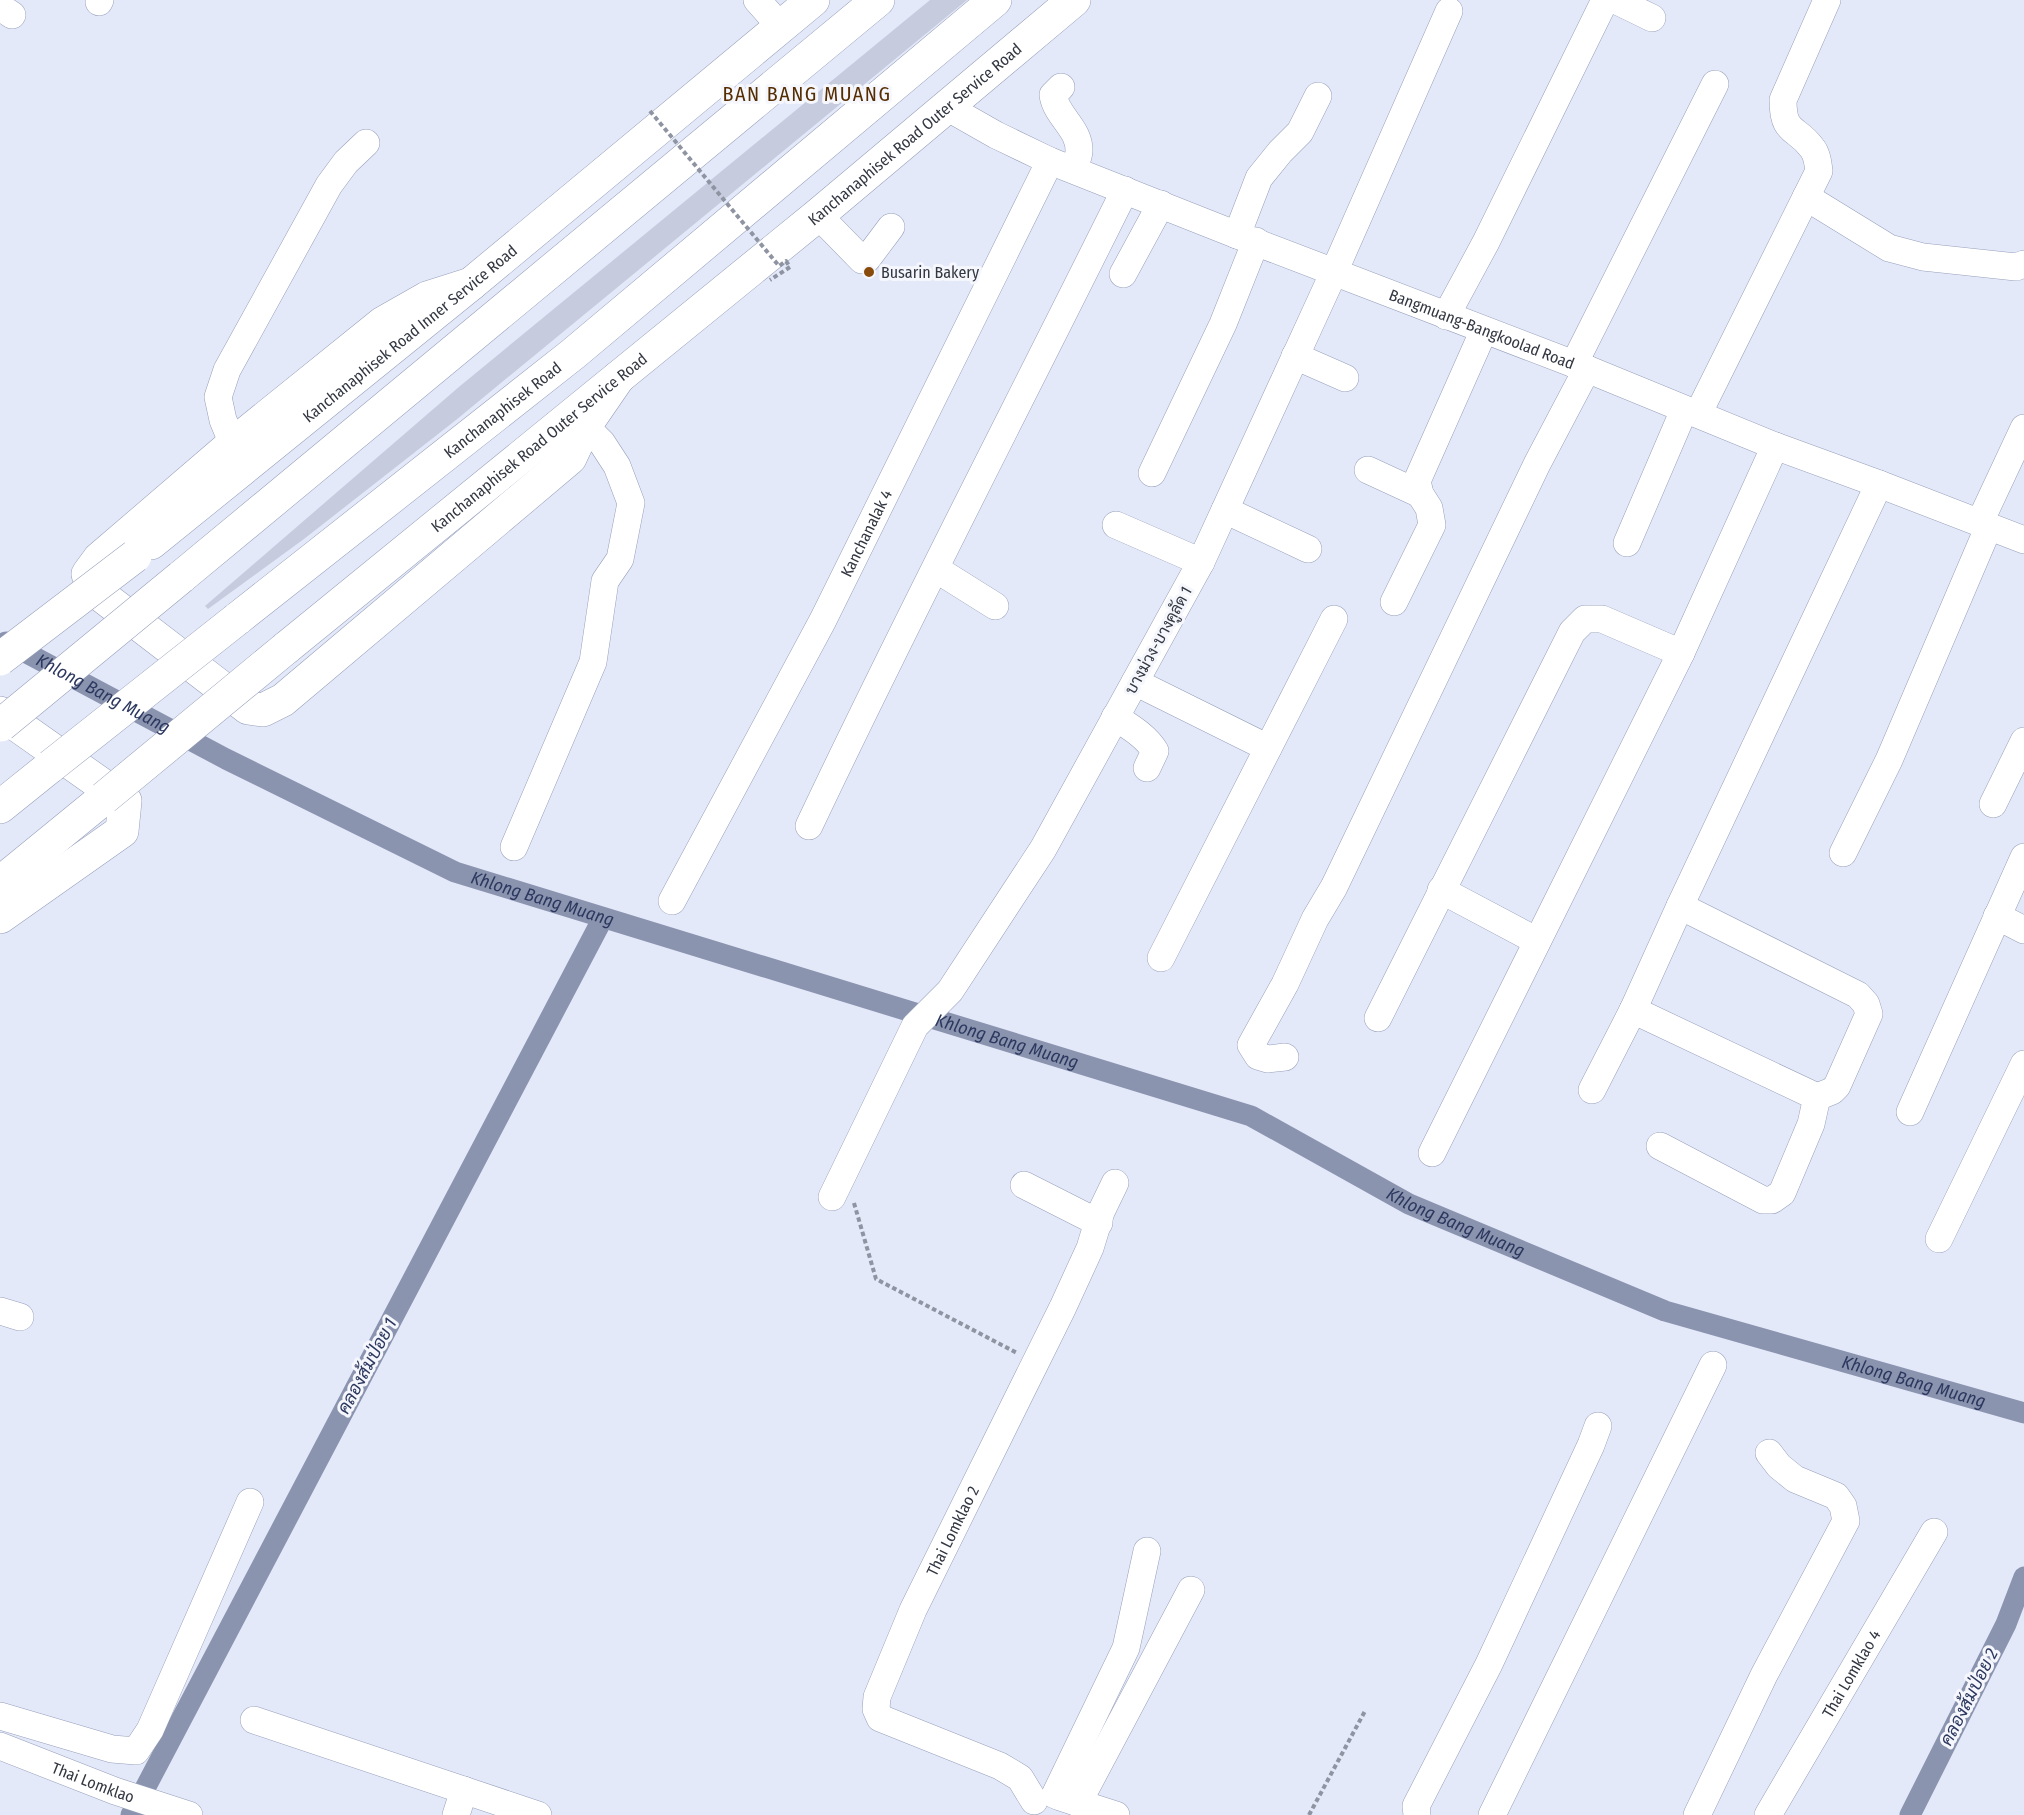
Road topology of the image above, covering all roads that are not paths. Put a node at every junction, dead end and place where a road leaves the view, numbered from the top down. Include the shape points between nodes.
1 (757, 0) edge
2 (813, 0) edge
3 (878, 0) edge
4 (995, 0) edge
5 (1074, 0) edge
6 (1605, 0) edge
7 (1615, 0) edge
8 (1827, 0) edge
9 (1449, 11) dead end
10 (1652, 18) dead end
11 (780, 26) junction
12 (1715, 84) dead end
13 (1061, 87) dead end
14 (1318, 96) dead end
15 (945, 106) junction
16 (366, 143) dead end
17 (1061, 165) junction
18 (1125, 190) junction
19 (1806, 197) junction
20 (1161, 204) junction
21 (818, 214) junction
22 (891, 227) dead end
23 (1246, 238) junction
24 (2024, 264) edge
25 (1334, 272) junction
26 (1123, 274) dead end
27 (471, 284) junction
28 (1446, 316) junction
29 (1484, 330) junction
30 (1295, 356) junction
31 (1580, 367) junction
32 (618, 378) junction
33 (1345, 378) dead end
34 (1691, 412) junction
35 (585, 426) junction
36 (2024, 428) edge
37 (233, 444) junction
38 (1775, 446) junction
39 (1368, 470) dead end
40 (1152, 473) dead end
41 (1879, 484) junction
42 (1420, 494) junction
43 (1225, 510) junction
44 (1984, 524) junction
45 (1116, 525) dead end
46 (2024, 540) edge
47 (1627, 543) dead end
48 (1308, 549) dead end
49 (1201, 562) junction
50 (936, 569) junction
51 (1394, 602) dead end
52 (995, 606) dead end
53 (1334, 619) dead end
54 (1681, 653) junction
55 (0, 659) edge
56 (1135, 682) junction
57 (0, 713) edge
58 (1116, 717) junction
59 (0, 726) edge
60 (2024, 741) edge
61 (1269, 748) junction
62 (1147, 768) dead end
63 (1993, 804) dead end
64 (0, 807) edge
65 (808, 826) dead end
66 (514, 847) dead end
67 (1843, 853) dead end
68 (2024, 857) edge
69 (0, 883) edge
70 (1441, 890) junction
71 (672, 901) dead end
72 (1680, 906) junction
73 (1997, 916) junction
74 (0, 917) edge
75 (2024, 930) edge
76 (1537, 941) junction
77 (1161, 958) dead end
78 (1633, 1010) junction
79 (1378, 1018) dead end
80 (1286, 1057) dead end
81 (2024, 1064) edge
82 (1592, 1090) dead end
83 (1817, 1097) junction
84 (1910, 1112) dead end
85 (1660, 1146) dead end
86 (1432, 1153) dead end
87 (1115, 1183) dead end
88 (1024, 1185) dead end
89 (832, 1197) dead end
90 (1099, 1223) junction
91 (1939, 1239) dead end
92 (1713, 1365) dead end
93 (1598, 1426) dead end
94 (1769, 1452) dead end
95 (250, 1502) dead end
96 (1934, 1532) dead end
97 (1147, 1551) dead end
98 (1191, 1590) dead end
99 (0, 1716) edge
100 (254, 1720) dead end
101 (0, 1746) edge
102 (460, 1803) edge
103 (1047, 1804) edge
104 (189, 1815) edge
105 (538, 1815) edge
106 (1116, 1815) edge
107 (1417, 1815) edge
108 (1492, 1815) edge
109 (1697, 1815) edge
110 (1768, 1815) edge

1 - 11 street
2 - 11 main road, Kanchanaphisek Road Inner Service Road
3 - 59 main road, bridge
4 - 64 main road, Kanchanaphisek Road, bridge via 573,354
5 - 15 main road, Kanchanaphisek Road Outer Service Road
6 - 28 street
7 - 10 street
8 - 19 street via 1783,100 1783,118 1812,147 1817,159 1819,171
9 - 25 street, บางม่วง-บางคูลัด 1
11 - 27 main road, Kanchanaphisek Road Inner Service Road
12 - 31 street
13 - 17 street, Kanchanalak 4 via 1053,95 1055,105 1078,140 1079,153
14 - 23 street via 1300,132 1259,178
15 - 17 street, Bangmuang-Bangkoolad Road
15 - 21 main road, Kanchanaphisek Road Outer Service Road
16 - 37 street via 329,184 227,370 218,397
17 - 18 street, Bangmuang-Bangkoolad Road
17 - 71 street, Kanchanalak 4 via 824,620
18 - 20 street, Bangmuang-Bangkoolad Road
18 - 50 street
19 - 24 street via 1889,248 1948,260 2016,267
19 - 34 street
20 - 23 street, Bangmuang-Bangkoolad Road
20 - 26 street
21 - 22 street via 862,260 867,259
21 - 32 main road, Kanchanaphisek Road Outer Service Road
23 - 25 street, Bangmuang-Bangkoolad Road
23 - 40 street via 1223,324
25 - 28 street, Bangmuang-Bangkoolad Road
25 - 30 street, บางม่วง-บางคูลัด 1
27 - 37 main road via 427,298 383,323
27 - 55 main road, Kanchanaphisek Road Inner Service Road, bridge via 135,556
28 - 29 street, Bangmuang-Bangkoolad Road
29 - 31 street, Bangmuang-Bangkoolad Road
29 - 42 street via 1417,481
30 - 33 street
30 - 43 street, บางม่วง-บางคูลัด 1
31 - 34 street, Bangmuang-Bangkoolad Road
31 - 80 street via 1334,887 1251,1045 1258,1056
32 - 35 main road
32 - 69 main road, Kanchanaphisek Road Outer Service Road, bridge
34 - 38 street, Bangmuang-Bangkoolad Road
34 - 47 street
35 - 37 main road via 570,458 283,700 263,710 248,708 129,617 93,589 88,574 99,559
35 - 66 street via 617,466 631,503 620,559 605,581 593,662
36 - 44 street
38 - 41 street, Bangmuang-Bangkoolad Road
38 - 54 street
39 - 42 street
41 - 44 street, Bangmuang-Bangkoolad Road
41 - 72 street
42 - 51 street via 1429,508 1432,525
43 - 48 street
43 - 49 street, บางม่วง-บางคูลัด 1
44 - 46 street, Bangmuang-Bangkoolad Road
44 - 67 street via 1889,760
45 - 49 street
49 - 56 street, บางม่วง-บางคูลัด 1
50 - 52 street
50 - 65 street
53 - 61 street
54 - 70 street via 1602,619 1585,619 1572,632
54 - 76 street
56 - 58 street, บางม่วง-บางคูลัด 1
56 - 61 street
57 - 74 main road via 125,801 122,831
58 - 62 street via 1152,746 1155,751
58 - 89 street, บางม่วง-บางคูลัด 1 via 1043,849 950,991 915,1026
60 - 63 street
61 - 77 street
68 - 73 street
70 - 76 street
70 - 79 street
72 - 78 street
72 - 83 street via 1858,995 1866,1004 1869,1014 1838,1086
73 - 75 street
73 - 84 street
76 - 86 street
78 - 82 street
78 - 83 street
81 - 91 street
83 - 85 street via 1782,1193 1772,1200 1763,1200
87 - 90 street, Thai Lomklao 2
88 - 90 street
90 - 103 street, Thai Lomklao 2 via 1063,1307 913,1611 877,1697 880,1718 1000,1766 1020,1778
92 - 108 street
93 - 107 street via 1489,1664 1416,1806
94 - 109 street via 1795,1479 1836,1496 1846,1521 1764,1675
95 - 99 street via 150,1730 136,1751 112,1749
96 - 110 street, Thai Lomklao 4
97 - 103 street via 1126,1648
98 - 103 street
100 - 102 street
101 - 104 street, Thai Lomklao
102 - 105 street
103 - 106 street

